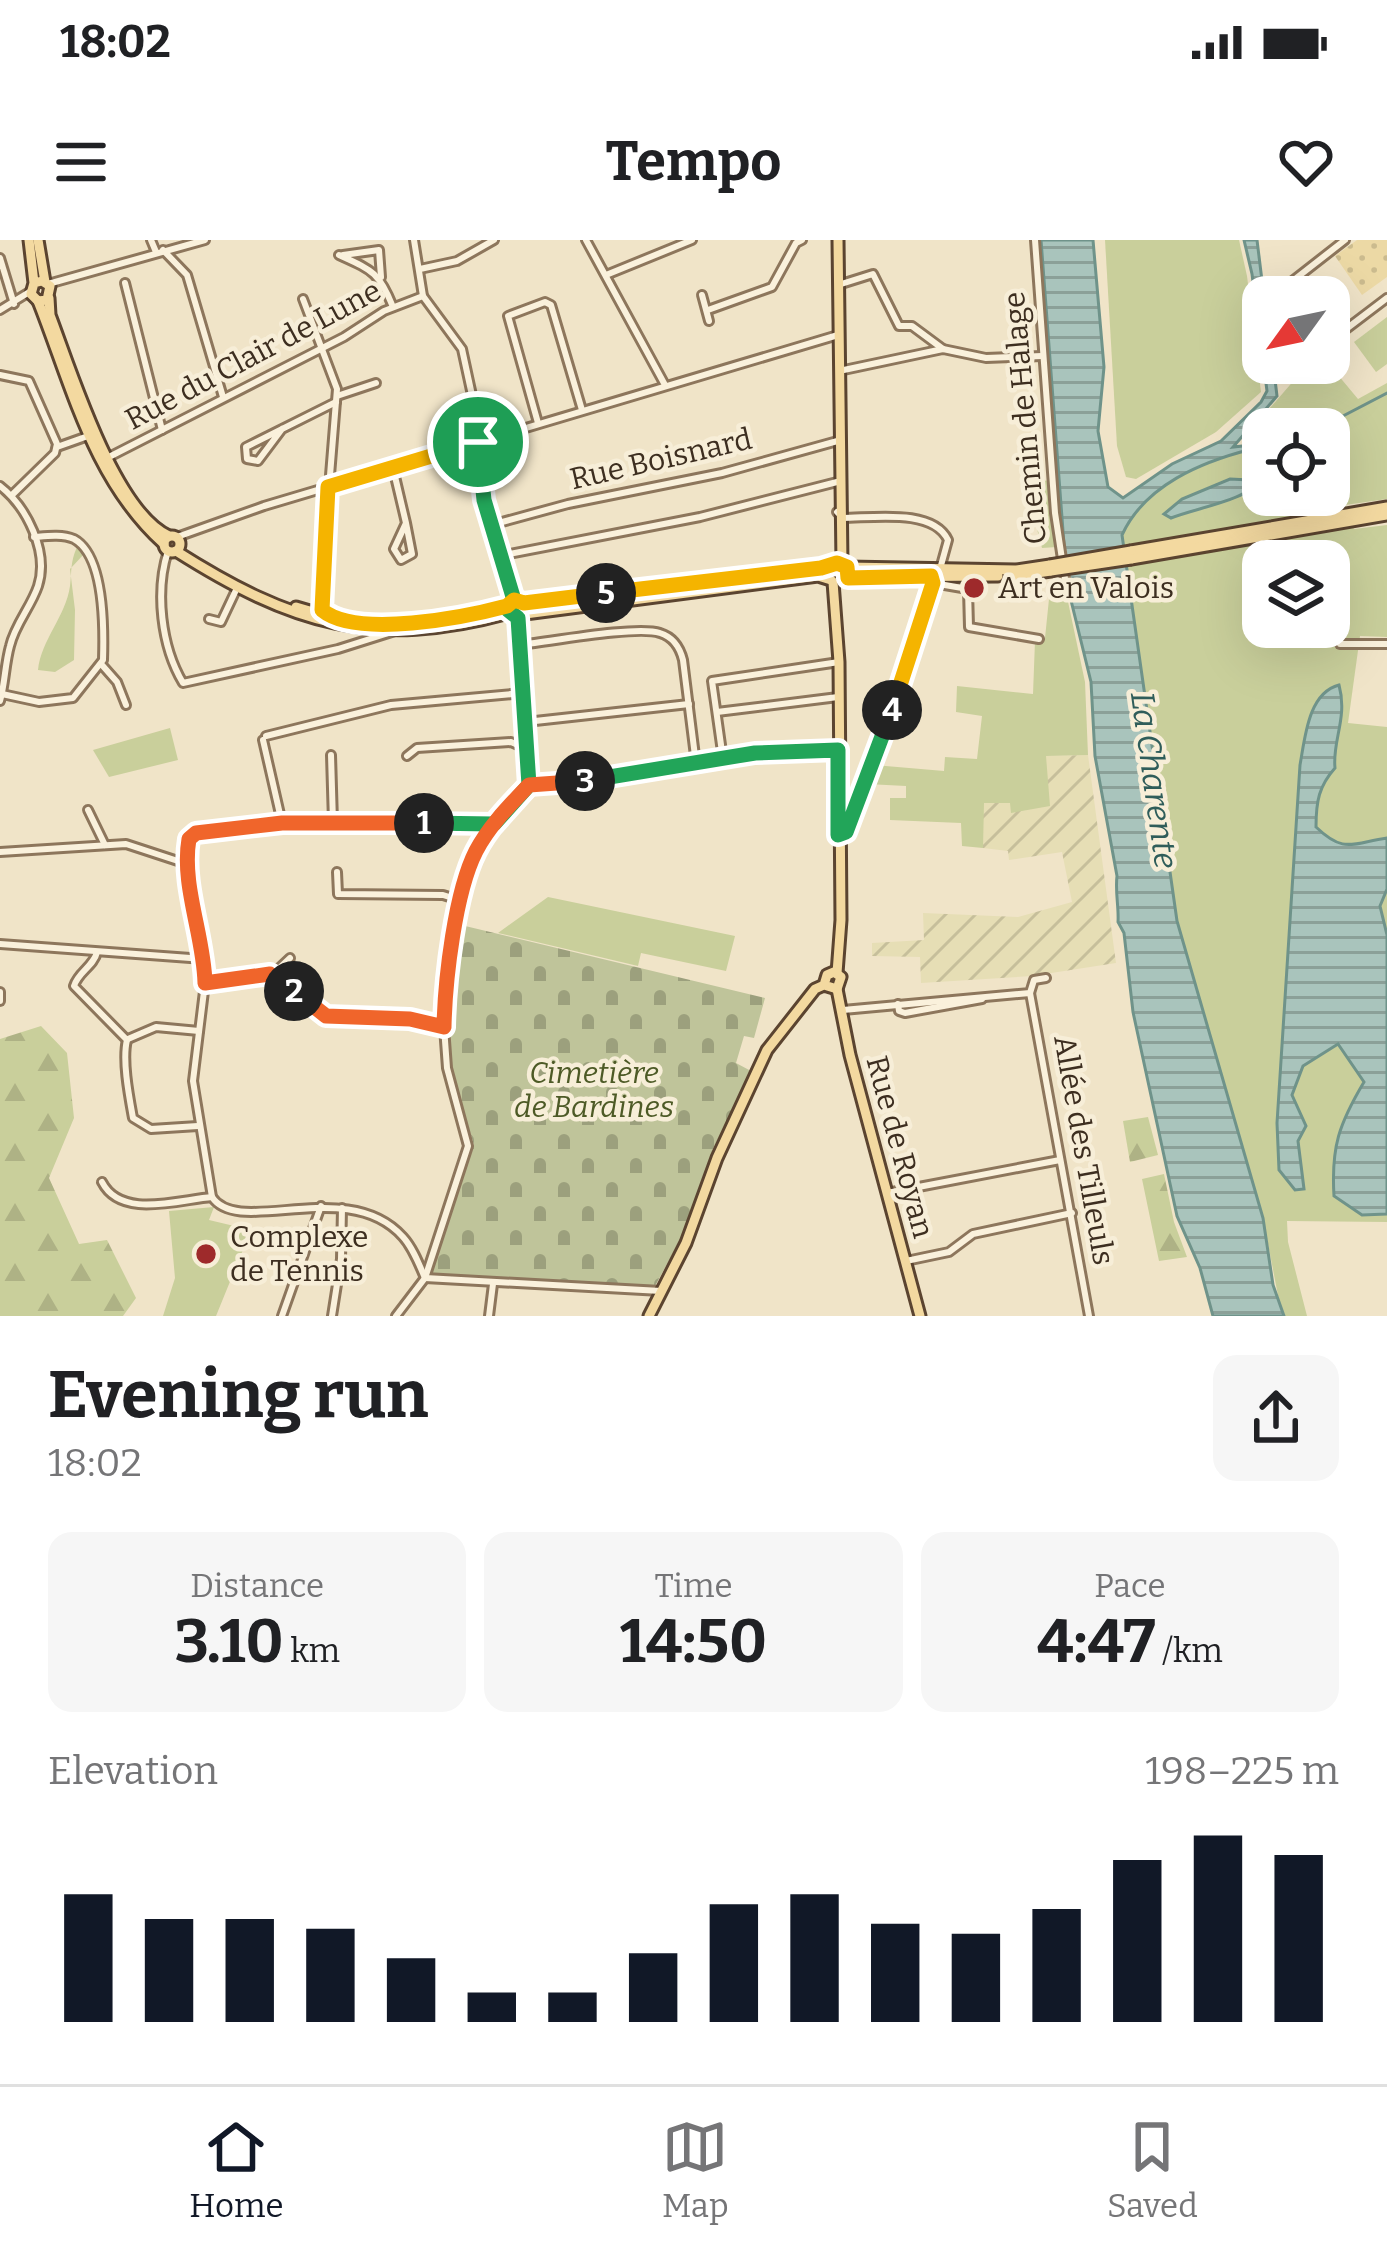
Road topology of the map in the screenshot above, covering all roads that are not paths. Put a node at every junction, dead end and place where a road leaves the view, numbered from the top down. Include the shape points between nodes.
1 (34, 240) edge
2 (151, 240) edge
3 (205, 240) edge
4 (414, 240) edge
5 (494, 240) edge
6 (586, 240) edge
7 (692, 240) edge
8 (838, 240) edge
9 (1035, 240) edge
10 (799, 241) edge
11 (1339, 242) edge
12 (177, 247) junction
13 (160, 251) junction
14 (1, 263) edge
15 (180, 265) junction
16 (418, 269) junction
17 (605, 276) junction
18 (1298, 276) edge
19 (381, 278) junction
20 (125, 283) dead end
21 (838, 285) junction
22 (41, 292) junction
23 (423, 296) junction
24 (701, 296) dead end
25 (1387, 298) edge
26 (303, 299) dead end
27 (14, 304) junction
28 (393, 307) junction
29 (0, 310) edge
30 (708, 310) junction
31 (709, 321) dead end
32 (1350, 324) edge
33 (838, 335) junction
34 (321, 348) junction
35 (943, 349) junction
36 (1042, 356) junction
37 (838, 371) junction
38 (0, 375) edge
39 (376, 383) dead end
40 (664, 385) junction
41 (223, 397) junction
42 (337, 399) junction
43 (582, 410) junction
44 (538, 423) junction
45 (282, 429) junction
46 (162, 430) junction
47 (89, 436) junction
48 (839, 440) junction
49 (478, 442) junction
50 (57, 447) junction
51 (107, 458) junction
52 (393, 467) junction
53 (837, 482) junction
54 (0, 486) edge
55 (328, 487) junction
56 (12, 495) junction
57 (1387, 511) edge
58 (839, 515) junction
59 (406, 523) junction
60 (491, 525) junction
61 (34, 537) junction
62 (172, 544) junction
63 (499, 556) junction
64 (1051, 568) junction
65 (839, 573) junction
66 (935, 576) junction
67 (952, 576) junction
68 (973, 576) junction
69 (237, 588) junction
70 (968, 589) junction
71 (1067, 592) dead end
72 (320, 598) junction
73 (516, 609) junction
74 (310, 611) junction
75 (327, 615) junction
76 (209, 619) dead end
77 (358, 627) junction
78 (395, 631) junction
79 (1039, 639) dead end
80 (361, 643) junction
81 (1350, 644) edge
82 (1387, 644) edge
83 (5, 645) edge
84 (519, 645) junction
85 (839, 662) junction
86 (102, 665) junction
87 (523, 693) junction
88 (838, 697) junction
89 (1, 698) edge
90 (689, 704) junction
91 (126, 705) dead end
92 (716, 712) junction
93 (525, 722) junction
94 (527, 748) junction
95 (838, 750) junction
96 (331, 755) dead end
97 (406, 756) dead end
98 (723, 760) junction
99 (696, 764) junction
100 (529, 785) junction
101 (88, 810) dead end
102 (333, 822) junction
103 (282, 823) junction
104 (491, 827) junction
105 (838, 835) junction
106 (105, 845) junction
107 (0, 852) edge
108 (187, 864) junction
109 (337, 872) dead end
110 (462, 901) junction
111 (0, 944) edge
112 (97, 952) junction
113 (290, 958) dead end
114 (204, 959) junction
115 (837, 973) junction
116 (273, 974) junction
117 (1046, 978) dead end
118 (205, 983) junction
119 (824, 985) junction
120 (837, 989) junction
121 (1030, 993) junction
122 (843, 1010) junction
123 (444, 1027) junction
124 (200, 1031) junction
125 (127, 1040) junction
126 (198, 1126) junction
127 (1061, 1160) junction
128 (102, 1182) dead end
129 (887, 1193) junction
130 (212, 1197) junction
131 (321, 1205) junction
132 (342, 1208) junction
133 (1072, 1213) junction
134 (906, 1262) junction
135 (425, 1278) junction
136 (493, 1283) junction
137 (662, 1292) junction
138 (282, 1316) edge
139 (332, 1316) edge
140 (396, 1316) edge
141 (489, 1316) edge
142 (649, 1316) edge
143 (920, 1316) edge
144 (1089, 1316) edge

1 - 22 main road
2 - 13 street
3 - 12 street
4 - 16 street
5 - 16 street via 457,261
6 - 17 street
7 - 17 street
8 - 21 main road
9 - 36 street, Chemin de Halage
10 - 30 street via 772,287
11 - 18 street
12 - 13 street
12 - 15 street
13 - 15 street
13 - 22 street
14 - 27 street
15 - 41 street
16 - 23 street
17 - 40 street
19 - 19 street via 361,263 339,255 379,250
19 - 28 street
20 - 46 street
21 - 33 main road
21 - 35 street via 873,274 898,326 908,324
22 - 27 street
22 - 47 main road
22 - 51 main road
23 - 28 street, Rue du Clair de Lune
23 - 49 street via 462,349
24 - 30 street
25 - 32 street
26 - 34 street
27 - 29 street
28 - 34 street, Rue du Clair de Lune
30 - 31 street
33 - 37 main road
33 - 40 street
34 - 41 street, Rue du Clair de Lune
34 - 42 street
35 - 36 street
35 - 37 street
36 - 71 street, Chemin de Halage
37 - 48 main road
38 - 50 street via 29,381
39 - 42 street
40 - 43 street
41 - 46 street, Rue du Clair de Lune
42 - 45 street
42 - 55 street
43 - 44 street
43 - 44 street via 544,302 508,316
44 - 49 street
45 - 45 street via 246,447 247,459 258,461
46 - 51 street, Rue du Clair de Lune
47 - 50 street
47 - 62 main road via 122,501
48 - 53 main road
48 - 58 main road
48 - 60 street, Rue Boisnard
49 - 52 street
49 - 60 street
50 - 56 street
51 - 62 main road via 134,504
52 - 55 street
52 - 59 street
53 - 58 main road
53 - 63 street
54 - 56 street
55 - 62 street via 178,533
55 - 72 street
56 - 61 street
57 - 64 main road, bridge
58 - 65 main road, Rue de Royan
58 - 66 street via 936,524 947,539
59 - 59 street via 394,549 401,560 412,554
60 - 63 street
61 - 83 street via 39,585
61 - 86 street via 69,536 89,551
62 - 69 main road
62 - 74 main road via 231,580
62 - 80 street via 159,589 183,683
63 - 73 street
64 - 66 main road
64 - 68 main road
65 - 66 main road
65 - 73 main road
65 - 85 main road, Rue de Royan
66 - 67 main road
66 - 70 street
66 - 105 street via 896,700 846,832
67 - 68 main road
67 - 70 street
68 - 70 street
69 - 76 street via 221,622
69 - 77 main road via 315,620
70 - 79 street via 969,627
72 - 74 street
72 - 75 street
73 - 75 main road via 433,623
73 - 78 main road
73 - 84 street
74 - 75 main road
77 - 78 main road
77 - 80 street
78 - 80 street
81 - 82 street
83 - 89 street
84 - 87 street
84 - 90 street via 662,633 679,646
85 - 88 main road, Rue de Royan
85 - 92 street via 712,682
86 - 89 street via 73,698
86 - 91 street
87 - 93 street
87 - 103 street via 391,705 264,738
88 - 92 street
88 - 95 main road, Rue de Royan
90 - 93 street
90 - 99 street
92 - 98 street
93 - 94 street
94 - 97 street via 417,748
94 - 100 street
95 - 98 street
95 - 105 main road, Rue de Royan
96 - 102 street
98 - 99 street
99 - 100 street
100 - 104 street
101 - 106 street
102 - 103 street
102 - 104 street
103 - 108 street via 196,833
104 - 110 street
105 - 115 main road, Rue de Royan
106 - 107 street
106 - 108 street
108 - 114 street
109 - 110 street via 338,894
110 - 123 street
111 - 112 street
112 - 114 street
112 - 125 street via 74,986
113 - 116 street
114 - 118 street
115 - 119 main road
115 - 120 main road, Rue de Royan
116 - 118 street
116 - 123 street via 322,1015
117 - 121 street via 1034,980
118 - 124 street
119 - 120 main road
119 - 137 main road via 767,1050
120 - 122 main road, Rue de Royan
121 - 122 street
121 - 127 street, Allée des Tilleuls
122 - 129 main road, Rue de Royan
123 - 135 street via 446,1068 468,1146
124 - 125 street via 156,1027
124 - 126 street
125 - 126 street via 133,1118 151,1129
126 - 130 street
127 - 129 street
127 - 133 street, Allée des Tilleuls
128 - 130 street via 124,1204
129 - 134 main road, Rue de Royan
130 - 131 street via 240,1213
131 - 132 street
131 - 138 street
132 - 135 street via 401,1234
132 - 139 street
133 - 134 street via 973,1234 949,1252
133 - 144 street, Allée des Tilleuls
134 - 143 main road, Rue de Royan
135 - 136 street
135 - 140 street
136 - 137 street
136 - 141 street
137 - 142 main road

